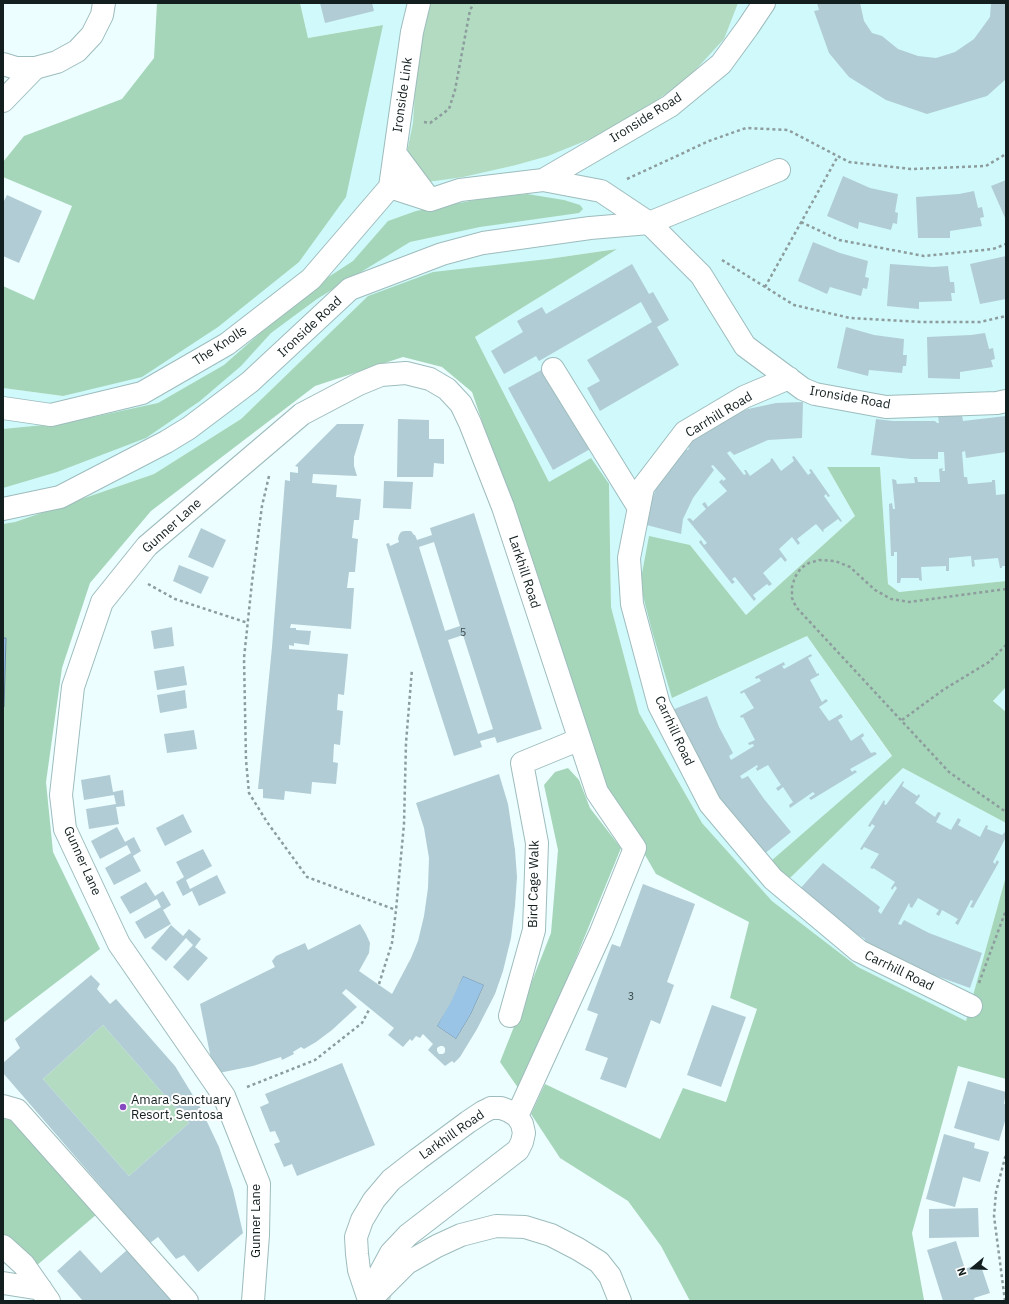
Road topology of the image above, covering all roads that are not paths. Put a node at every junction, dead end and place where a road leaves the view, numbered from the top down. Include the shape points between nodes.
1 (104, 3) edge
2 (419, 3) edge
3 (764, 3) edge
4 (3, 64) edge
5 (35, 68) junction
6 (3, 101) edge
7 (394, 154) junction
8 (779, 170) dead end
9 (543, 180) junction
10 (390, 187) junction
11 (430, 200) junction
12 (649, 223) junction
13 (553, 369) dead end
14 (789, 378) junction
15 (1006, 401) edge
16 (3, 408) edge
17 (278, 434) joint
18 (639, 508) junction
19 (3, 509) edge
20 (578, 740) junction
21 (971, 1006) road end
22 (510, 1016) dead end
23 (3, 1106) edge
24 (517, 1116) junction
25 (3, 1246) edge
26 (3, 1283) edge
27 (45, 1295) edge
28 (369, 1300) edge
29 (188, 1301) edge
30 (254, 1301) edge
31 (361, 1301) edge
32 (620, 1301) edge

1 - 5 main road via 102,15 92,35 76,51 57,62
2 - 7 main road, Ironside Link via 412,32
3 - 9 main road, Ironside Road via 721,64 670,106
4 - 5 main road via 16,68
5 - 6 main road
7 - 10 main road, Ironside Link
7 - 11 main road
8 - 12 main road
9 - 11 main road, Ironside Road via 460,190
9 - 12 main road, Ironside Road via 601,191
10 - 11 main road
10 - 16 main road, The Knolls via 311,278 227,344 142,393 51,415
12 - 14 main road, Ironside Road via 701,275 746,346
12 - 19 main road, Ironside Road via 590,228 483,243 442,254 350,289 250,382 189,428 60,497
13 - 18 main road
14 - 15 main road, Ironside Road via 803,389 815,394 886,407 997,404
14 - 18 main road, Carrhill Road via 744,397 685,432 643,487
17 - 20 main road, Larkhill Road via 302,414 381,375 406,373 430,379 447,389 461,404 467,416 503,507
17 - 30 main road, Gunner Lane via 147,546 102,602 74,687 61,795 65,829 119,944 224,1096 258,1184
18 - 21 main road, Carrhill Road via 629,558 632,604 660,705 710,804 772,879 859,951
20 - 22 main road, Bird Cage Walk via 522,763 537,843 534,930
20 - 24 main road, Larkhill Road via 596,792 635,848 601,932
23 - 29 main road via 17,1110
24 - 28 main road via 524,1133 518,1150 408,1235 391,1253
24 - 28 main road, Larkhill Road via 509,1110 500,1108 483,1112 391,1180 374,1200 362,1220 356,1237 359,1270
25 - 27 main road via 24,1265
26 - 27 main road
28 - 31 main road
28 - 32 main road via 407,1263 461,1235 496,1226 525,1227 551,1235 578,1248 599,1262 610,1276

